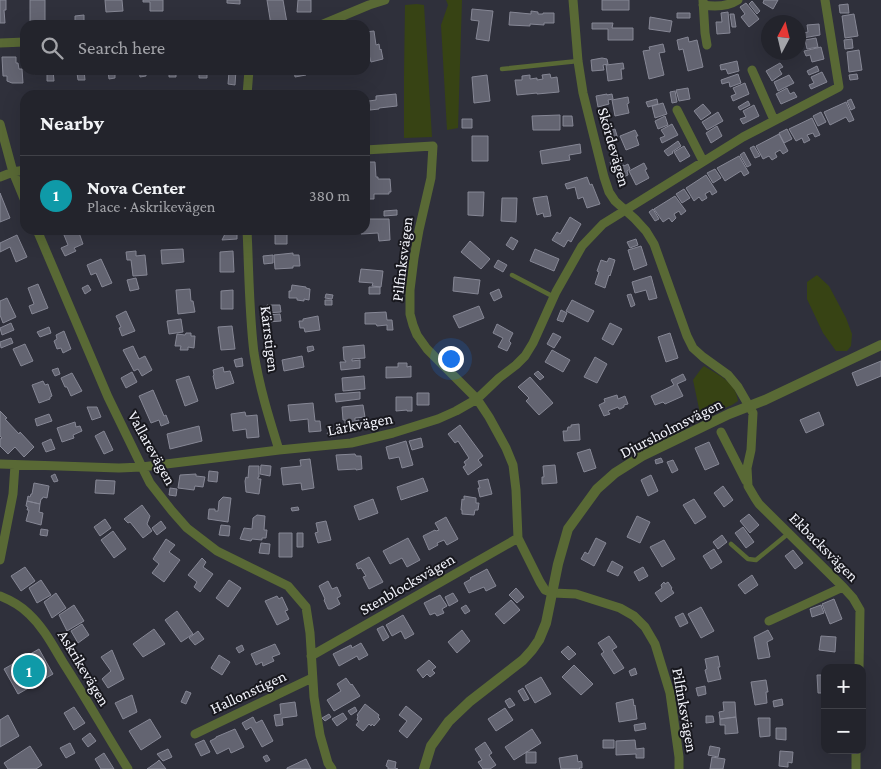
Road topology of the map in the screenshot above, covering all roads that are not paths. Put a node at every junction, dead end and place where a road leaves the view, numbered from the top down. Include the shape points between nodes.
1 (386, 0) edge
2 (574, 0) edge
3 (738, 0) edge
4 (825, 0) edge
5 (703, 2) edge
6 (333, 20) edge
7 (20, 42) edge
8 (0, 44) edge
9 (707, 44) dead end
10 (578, 61) junction
11 (502, 69) dead end
12 (752, 70) dead end
13 (249, 75) edge
14 (248, 90) edge
15 (677, 110) dead end
16 (774, 120) junction
17 (0, 124) edge
18 (370, 150) edge
19 (703, 160) junction
20 (20, 171) edge
21 (12, 172) junction
22 (0, 177) edge
23 (20, 190) edge
24 (625, 211) junction
25 (39, 235) edge
26 (247, 235) edge
27 (512, 274) dead end
28 (554, 297) junction
29 (881, 345) edge
30 (477, 398) junction
31 (750, 406) junction
32 (721, 432) dead end
33 (279, 450) junction
34 (0, 464) edge
35 (15, 465) junction
36 (142, 467) junction
37 (748, 486) junction
38 (789, 533) junction
39 (518, 538) junction
40 (731, 544) dead end
41 (0, 560) edge
42 (843, 587) junction
43 (553, 593) junction
44 (0, 596) edge
45 (769, 621) dead end
46 (311, 656) junction
47 (859, 664) edge
48 (312, 678) junction
49 (195, 734) dead end
50 (856, 754) edge
51 (128, 769) edge
52 (332, 769) edge
53 (424, 769) edge
54 (679, 769) edge
55 (856, 769) edge

1 - 6 street
2 - 10 street, Skördevägen
3 - 5 street via 726,6 713,7
4 - 16 street, Lärkvägen via 839,87
5 - 9 street
7 - 8 street
10 - 11 lane
10 - 24 street, Skördevägen via 604,177 609,192
12 - 16 street
13 - 14 street
15 - 19 street
16 - 19 street, Lärkvägen
17 - 21 street
18 - 30 street, Pilfinksvägen via 434,146 431,178 418,230 410,314 417,335 427,349
19 - 24 street, Lärkvägen
20 - 21 street
21 - 22 street
21 - 23 street
24 - 28 street, Lärkvägen via 603,224 582,246
24 - 31 street, Skördevägen via 646,231 654,244 693,348 728,375
25 - 36 street, Vallarevägen via 106,393
26 - 33 street, Kärrstigen via 254,355
27 - 28 lane
28 - 30 street, Lärkvägen via 524,356
29 - 31 street, Djursholmsvägen
30 - 33 street, Lärkvägen via 438,419 393,434 338,445
30 - 39 street, Pilfinksvägen via 499,433 512,465
31 - 37 street via 753,413
31 - 43 street, Djursholmsvägen via 642,456 597,489 568,529
32 - 37 street, Ekbacksvägen
33 - 36 street, Lärkvägen
34 - 35 street, Lärkvägen
35 - 36 street, Lärkvägen
35 - 41 street via 13,494
36 - 46 street, Vallarevägen via 150,483 187,528 217,551 288,586 306,607
37 - 38 street, Ekbacksvägen via 759,504
38 - 40 lane via 756,560 748,559
38 - 42 street, Ekbacksvägen
39 - 43 street, Pilfinksvägen via 545,590
39 - 46 street, Stenblocksvägen
42 - 45 street
42 - 47 street, Ekbacksvägen via 860,610
43 - 53 street, Djursholmsvägen via 546,623 532,650 448,721 431,746
43 - 54 street, Pilfinksvägen via 576,594 620,608 646,627 655,644 670,693
44 - 51 street, Askrikevägen via 28,612 41,626
46 - 48 street, Vallarevägen
48 - 49 street, Hallonstigen
48 - 52 street, Vallarevägen via 320,735
50 - 55 street

